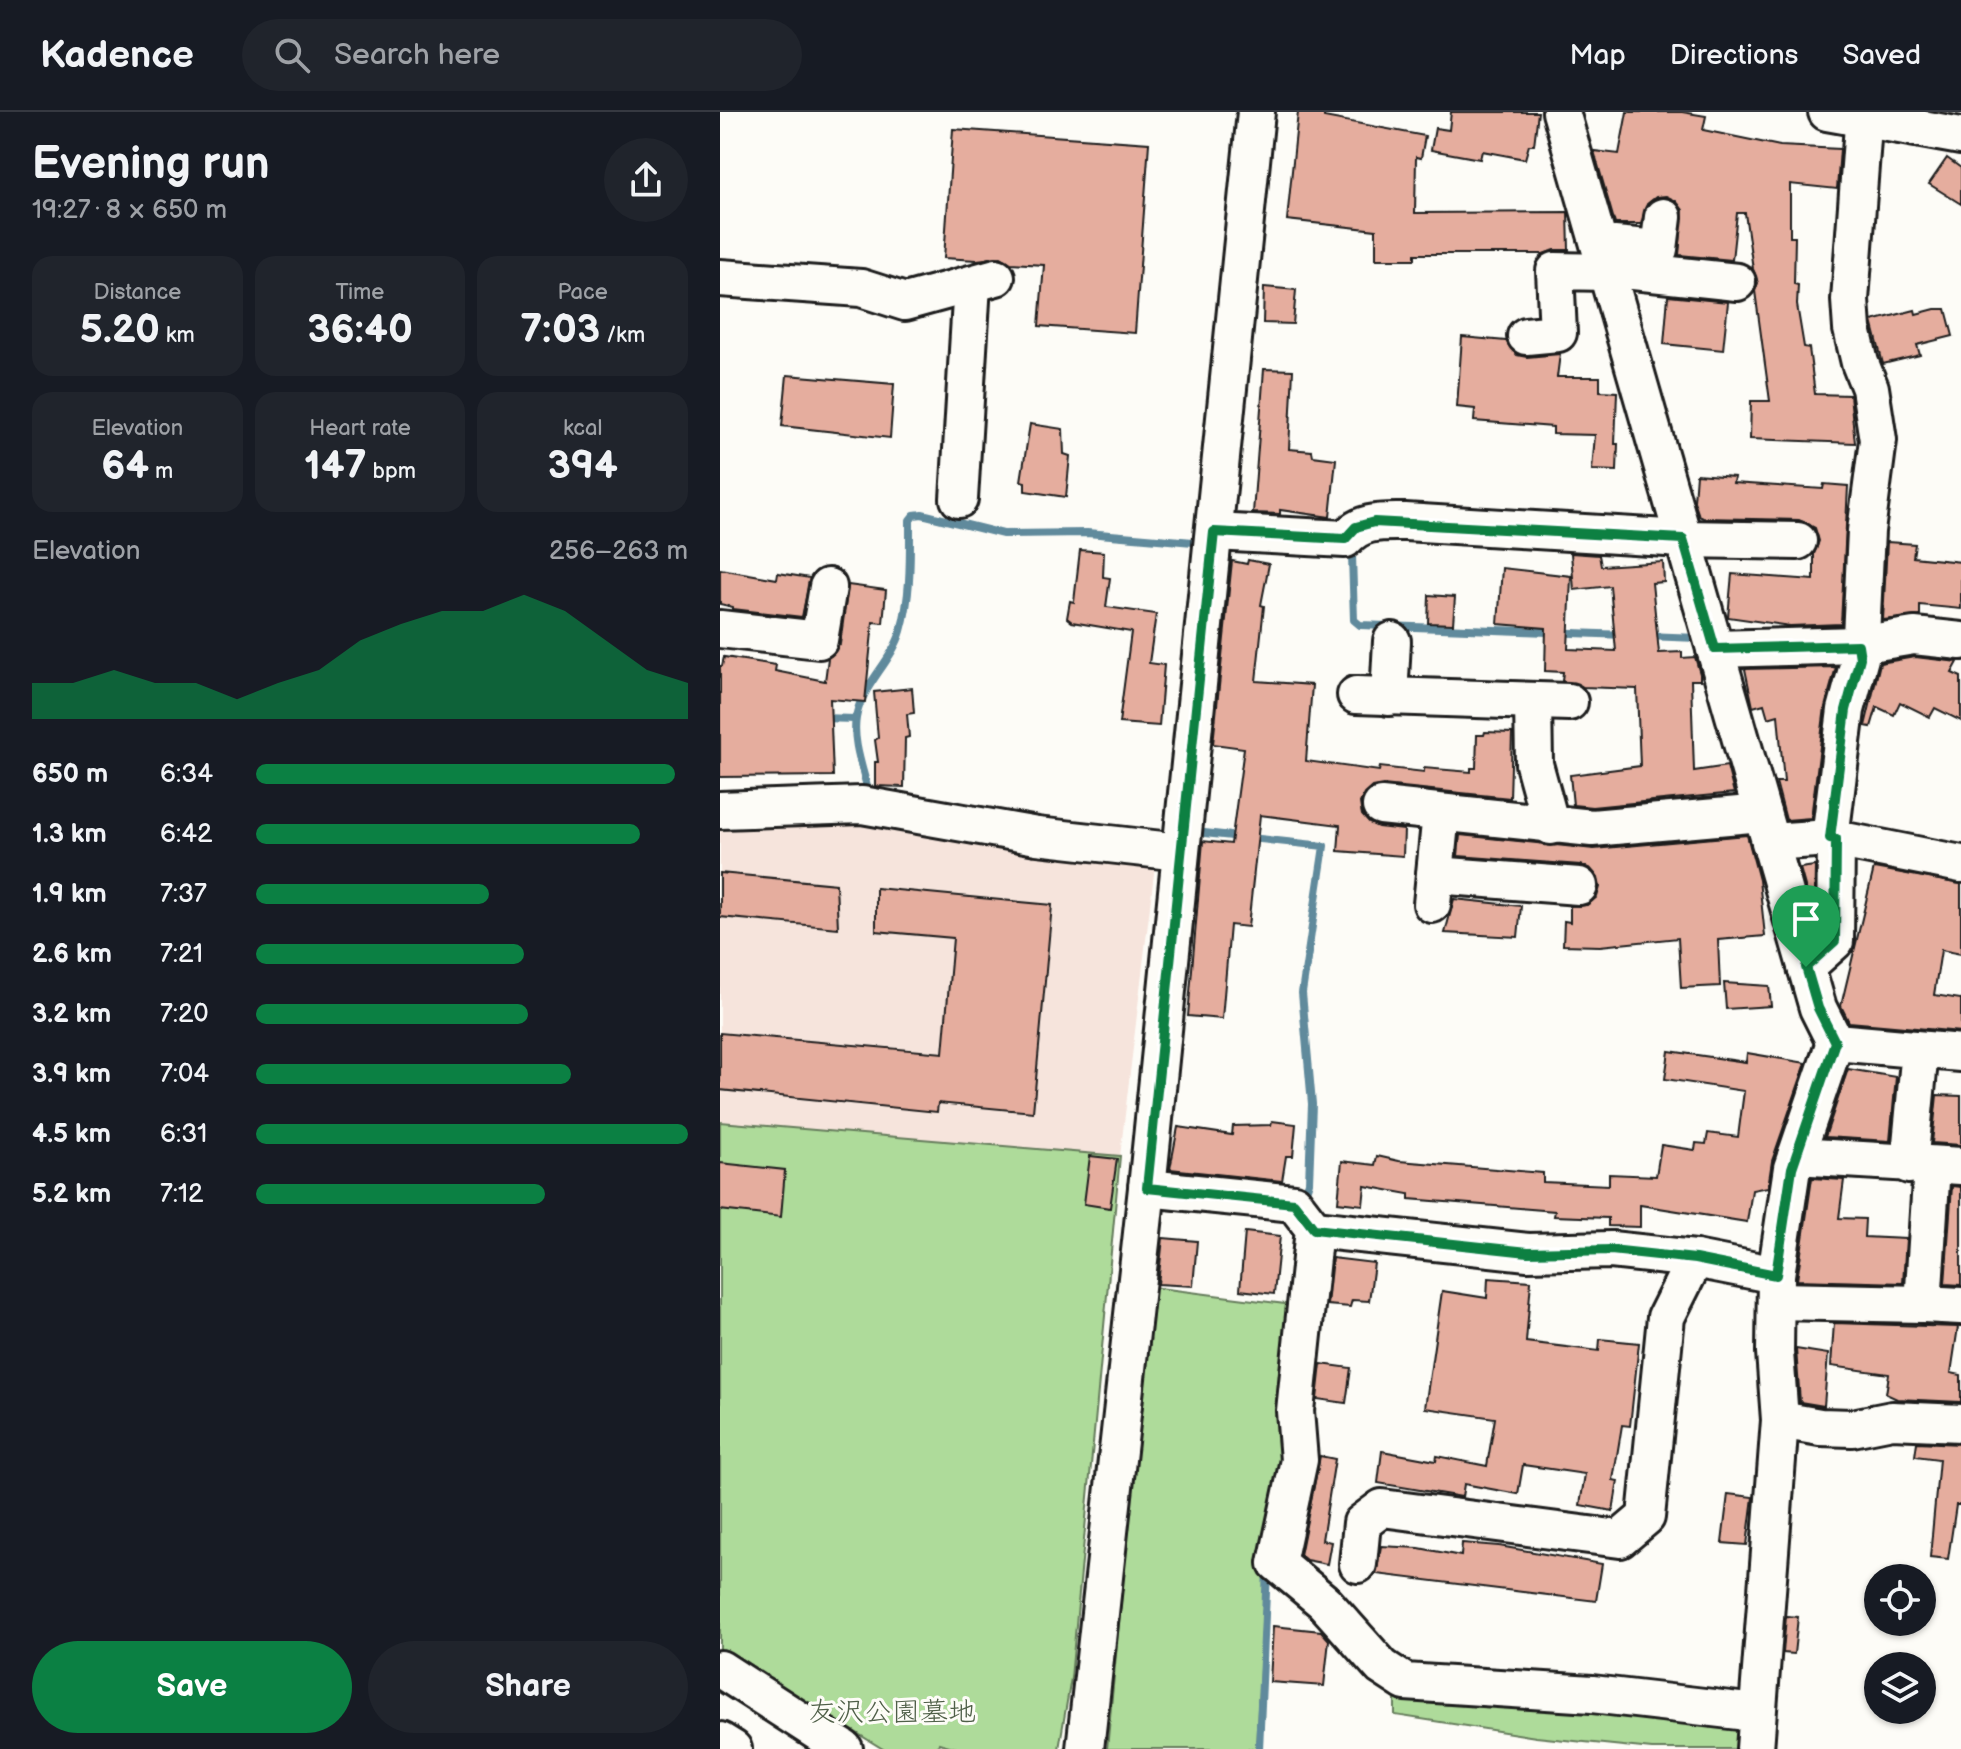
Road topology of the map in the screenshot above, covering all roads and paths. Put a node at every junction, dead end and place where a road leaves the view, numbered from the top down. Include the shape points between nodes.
1 (1256, 112) edge
2 (1561, 112) edge
3 (1827, 112) edge
4 (1864, 115) edge
5 (1961, 136) edge
6 (1663, 217) dead end
7 (1603, 261) junction
8 (720, 278) edge
9 (1737, 282) dead end
10 (1526, 336) dead end
11 (959, 499) dead end
12 (1214, 532) junction
13 (1683, 539) junction
14 (1798, 541) dead end
15 (828, 587) dead end
16 (720, 629) edge
17 (1392, 641) dead end
18 (1961, 641) edge
19 (1858, 645) junction
20 (1715, 649) junction
21 (1533, 702) junction
22 (1569, 702) dead end
23 (1381, 806) dead end
24 (720, 810) edge
25 (1441, 813) junction
26 (1551, 826) junction
27 (1766, 828) junction
28 (1182, 838) junction
29 (1833, 839) junction
30 (1961, 864) edge
31 (1556, 893) dead end
32 (1806, 967) junction
33 (1835, 1042) junction
34 (1920, 1050) junction
35 (1961, 1053) edge
36 (1796, 1156) junction
37 (1934, 1166) edge
38 (1147, 1188) junction
39 (1304, 1216) junction
40 (1695, 1259) junction
41 (1776, 1288) junction
42 (1923, 1304) junction
43 (1961, 1306) edge
44 (1780, 1420) junction
45 (1961, 1423) edge
46 (1358, 1564) dead end
47 (720, 1669) edge
48 (1756, 1713) junction
49 (720, 1741) edge
50 (733, 1749) edge
51 (844, 1749) edge
52 (1085, 1749) edge
53 (1755, 1749) edge

1 - 12 street
2 - 7 street
3 - 4 street
4 - 5 street
4 - 19 street via 1850,300 1878,440
6 - 7 street via 1659,249
7 - 9 street
7 - 10 street via 1555,271 1558,333
7 - 13 street
8 - 11 street via 861,288 905,302 984,280 977,453
12 - 13 street via 1345,539 1356,527 1405,522
12 - 28 street
13 - 14 street
13 - 20 street
15 - 16 street via 819,640
17 - 21 street via 1372,696
18 - 19 street via 1914,636
19 - 20 street
19 - 29 street
20 - 27 street
21 - 22 street
21 - 26 street via 1534,764
23 - 25 street
24 - 28 street via 862,805 1037,836
25 - 26 street
25 - 31 street via 1433,890
26 - 27 street
27 - 29 street
27 - 32 street
28 - 38 street
29 - 30 street
29 - 32 street via 1835,941
32 - 33 street
33 - 34 street
33 - 36 street
34 - 35 street
34 - 37 street
36 - 37 street
36 - 41 street
37 - 42 street
38 - 39 street
38 - 52 street
39 - 40 street via 1528,1252 1611,1250
39 - 48 street via 1295,1411 1299,1460 1277,1563 1324,1602 1382,1667 1405,1682 1592,1694
40 - 41 street
40 - 46 street via 1666,1317 1646,1517 1620,1539 1382,1508 1362,1523
41 - 42 street
41 - 44 street
42 - 43 street
44 - 45 street via 1852,1428 1892,1420
44 - 48 street
47 - 51 street
48 - 53 street
49 - 50 street

